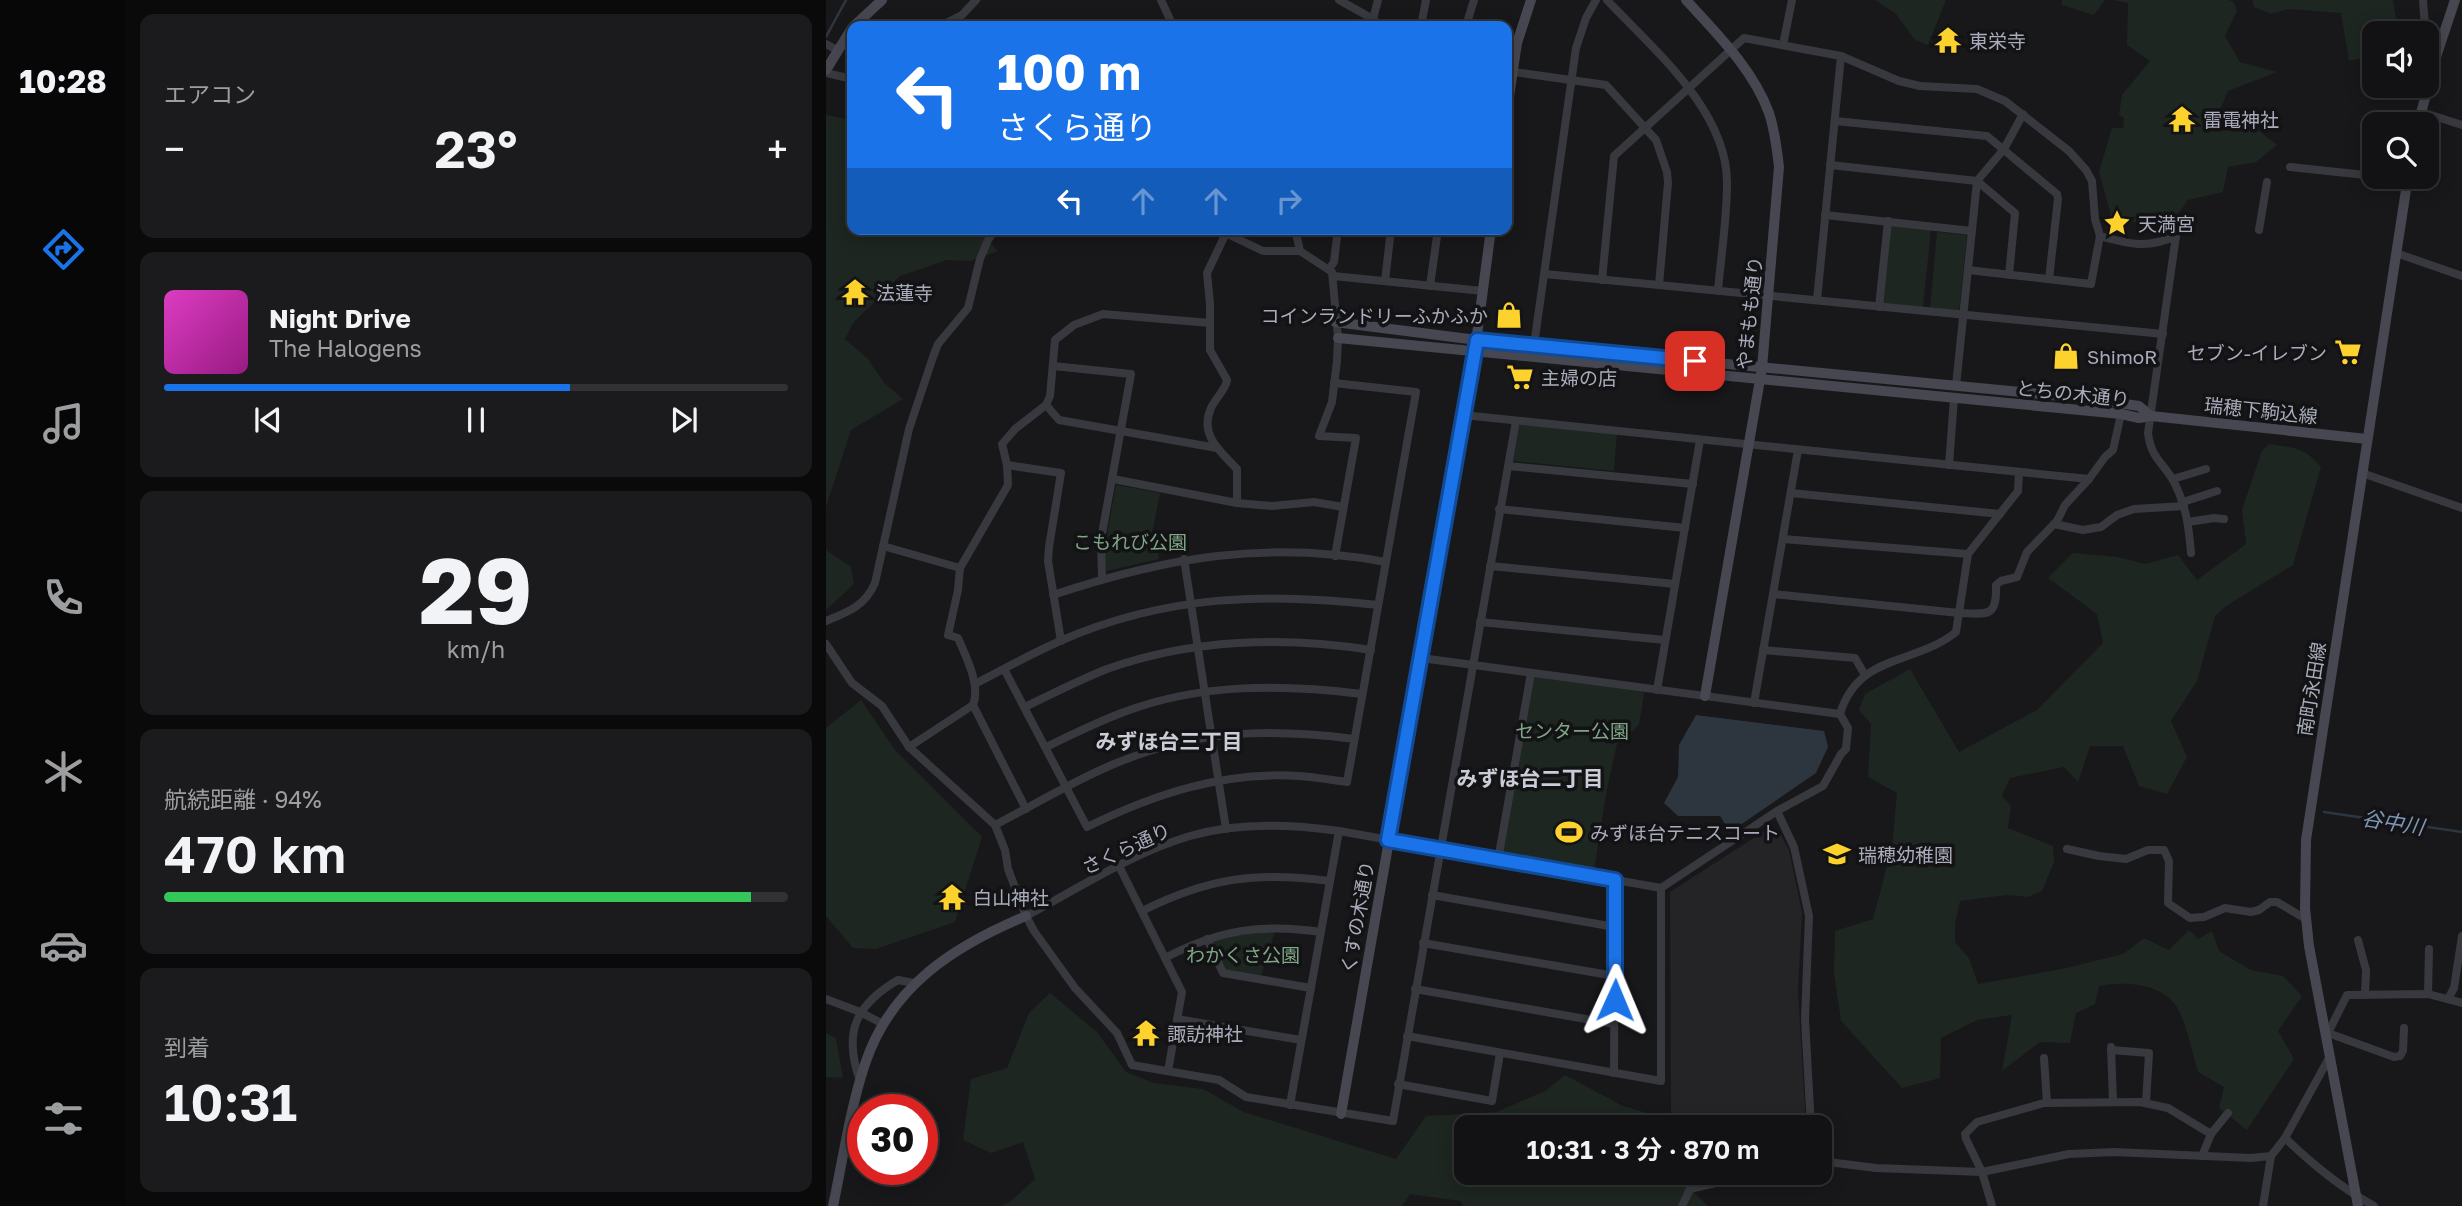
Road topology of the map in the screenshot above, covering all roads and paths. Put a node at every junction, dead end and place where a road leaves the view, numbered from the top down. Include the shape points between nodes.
1 (881, 0) edge
2 (976, 0) edge
3 (1161, 0) edge
4 (1339, 0) edge
5 (1378, 0) edge
6 (1426, 0) edge
7 (1474, 0) edge
8 (1531, 0) edge
9 (1597, 0) edge
10 (1607, 0) edge
11 (1686, 0) edge
12 (1792, 0) edge
13 (2423, 0) edge
14 (2455, 0) edge
15 (1373, 19) junction
16 (859, 21) edge
17 (950, 21) edge
18 (1171, 21) edge
19 (1375, 21) edge
20 (1422, 21) edge
21 (1468, 21) edge
22 (2425, 21) edge
23 (847, 36) edge
24 (826, 44) edge
25 (1783, 45) junction
26 (2439, 48) edge
27 (837, 50) junction
28 (1731, 50) junction
29 (1841, 57) junction
30 (1512, 63) edge
31 (1512, 71) edge
32 (826, 72) edge
33 (847, 78) edge
34 (1571, 81) junction
35 (1689, 88) junction
36 (2425, 98) edge
37 (2421, 112) edge
38 (2023, 114) junction
39 (2439, 118) edge
40 (1835, 121) junction
41 (2462, 125) edge
42 (1645, 128) junction
43 (2004, 149) junction
44 (1830, 165) junction
45 (2290, 167) dead end
46 (2362, 175) edge
47 (1977, 181) junction
48 (2267, 181) dead end
49 (2406, 189) edge
50 (1825, 215) junction
51 (1888, 221) junction
52 (2259, 230) dead end
53 (1972, 231) junction
54 (992, 235) edge
55 (1221, 235) edge
56 (1230, 235) edge
57 (1296, 235) edge
58 (1337, 235) edge
59 (1390, 235) edge
60 (1436, 235) edge
61 (1490, 235) edge
62 (2100, 236) junction
63 (1300, 250) junction
64 (2396, 253) junction
65 (1968, 270) junction
66 (1331, 273) junction
67 (1545, 274) junction
68 (2009, 275) junction
69 (2462, 276) edge
70 (1602, 279) junction
71 (2049, 279) junction
72 (1385, 281) junction
73 (1659, 285) junction
74 (1430, 286) junction
75 (1483, 291) junction
76 (1718, 291) junction
77 (1769, 295) junction
78 (1816, 300) junction
79 (1879, 307) junction
80 (1963, 315) junction
81 (1335, 322) junction
82 (1210, 323) junction
83 (2163, 334) junction
84 (1338, 338) junction
85 (1476, 345) junction
86 (1534, 345) junction
87 (1053, 366) junction
88 (1761, 373) junction
89 (1334, 383) junction
90 (1955, 392) junction
91 (1046, 405) junction
92 (2121, 414) junction
93 (1463, 415) junction
94 (2151, 416) junction
95 (1516, 421) junction
96 (1120, 430) junction
97 (2367, 439) junction
98 (1700, 440) junction
99 (1748, 444) junction
100 (1217, 448) junction
101 (1798, 450) junction
102 (1007, 464) junction
103 (1949, 465) junction
104 (1507, 466) junction
105 (2206, 469) dead end
106 (2019, 472) junction
107 (2362, 473) junction
108 (1113, 479) junction
109 (2089, 479) junction
110 (2173, 480) junction
111 (1693, 484) junction
112 (2217, 491) dead end
113 (1791, 493) junction
114 (1237, 503) junction
115 (2183, 504) junction
116 (1343, 507) junction
117 (2462, 508) edge
118 (1499, 509) junction
119 (2000, 514) junction
120 (2224, 519) dead end
121 (2188, 522) junction
122 (2054, 524) junction
123 (1685, 528) junction
124 (1783, 539) junction
125 (883, 546) junction
126 (2191, 553) dead end
127 (1968, 554) junction
128 (1335, 556) junction
129 (1184, 559) junction
130 (1387, 562) junction
131 (1490, 566) junction
132 (960, 568) junction
133 (1102, 579) junction
134 (1675, 584) junction
135 (1053, 594) junction
136 (1773, 594) junction
137 (1191, 603) junction
138 (1378, 605) junction
139 (1959, 613) junction
140 (826, 621) edge
141 (1480, 622) junction
142 (1665, 640) junction
143 (1061, 641) junction
144 (826, 643) edge
145 (1198, 647) junction
146 (1371, 650) junction
147 (1763, 650) junction
148 (1421, 658) junction
149 (1472, 666) junction
150 (1004, 669) junction
151 (1531, 673) junction
152 (1865, 675) junction
153 (975, 684) junction
154 (1657, 690) junction
155 (1205, 692) junction
156 (1362, 694) junction
157 (1704, 696) junction
158 (1754, 703) junction
159 (974, 705) junction
160 (1025, 707) junction
161 (1840, 714) junction
162 (1212, 736) junction
163 (1354, 738) junction
164 (909, 747) junction
165 (1046, 747) junction
166 (1218, 780) junction
167 (1066, 788) junction
168 (1026, 809) junction
169 (1777, 811) junction
170 (995, 825) junction
171 (1226, 829) junction
172 (1339, 831) junction
173 (1388, 840) junction
174 (1440, 849) junction
175 (2067, 849) dead end
176 (1498, 860) junction
177 (1119, 866) junction
178 (1615, 880) junction
179 (1330, 881) junction
180 (1661, 888) junction
181 (1432, 895) junction
182 (1142, 911) junction
183 (1026, 916) junction
184 (2306, 919) junction
185 (1615, 927) junction
186 (1321, 932) junction
187 (2462, 936) edge
188 (1207, 939) junction
189 (2358, 940) dead end
190 (1423, 943) junction
191 (2429, 949) dead end
192 (1165, 958) junction
193 (1615, 976) junction
194 (914, 983) junction
195 (1311, 988) junction
196 (1415, 989) junction
197 (2365, 995) junction
198 (2428, 995) junction
199 (826, 999) edge
200 (2448, 999) junction
201 (2462, 1003) edge
202 (860, 1012) junction
203 (1177, 1019) junction
204 (883, 1024) junction
205 (1614, 1024) junction
206 (2404, 1028) dead end
207 (1407, 1036) junction
208 (2326, 1036) junction
209 (1301, 1040) junction
210 (1500, 1053) junction
211 (2044, 1058) dead end
212 (2329, 1058) junction
213 (1168, 1071) junction
214 (1614, 1073) junction
215 (860, 1081) junction
216 (1398, 1084) junction
217 (2113, 1102) junction
218 (2047, 1103) junction
219 (2146, 1103) junction
220 (1290, 1105) junction
221 (2228, 1113) dead end
222 (1341, 1114) junction
223 (1810, 1115) edge
224 (2211, 1134) junction
225 (2285, 1138) junction
226 (2202, 1156) junction
227 (2272, 1156) junction
228 (1832, 1162) edge
229 (1982, 1172) junction
230 (1707, 1185) edge
231 (2358, 1201) edge
232 (833, 1206) edge
233 (1682, 1206) edge
234 (1992, 1206) edge
235 (2263, 1206) edge
236 (2374, 1206) edge

1 - 16 street
2 - 17 street
3 - 18 street
4 - 15 street
5 - 15 street
6 - 20 street
7 - 21 street
8 - 30 street
9 - 34 street via 1576,48
10 - 35 street
11 - 28 street, やまもも通り
12 - 25 street
13 - 22 street
14 - 26 street
15 - 19 street
23 - 27 street
24 - 27 street
25 - 28 street via 1744,38
25 - 29 street
27 - 32 street
28 - 35 street
28 - 77 street, やまもも通り via 1759,89 1775,137 1779,189
29 - 38 street via 1920,86 1984,91
29 - 40 street
31 - 34 street
32 - 33 street
34 - 42 street via 1606,85
34 - 67 street
35 - 42 street
35 - 76 street via 1708,113 1728,182
36 - 37 street
38 - 43 street
38 - 62 street via 2086,170 2092,181
39 - 41 street
40 - 43 street via 1987,136
40 - 44 street
42 - 70 street via 1614,156
42 - 73 street via 1662,154 1668,183
43 - 47 street
43 - 71 street via 2057,194
44 - 47 street
44 - 50 street
45 - 46 street
47 - 53 street
47 - 68 street via 2015,213
48 - 52 street
49 - 64 street, 南町永田線
50 - 51 street
50 - 78 street
51 - 53 street
51 - 79 street
53 - 65 street
54 - 125 street via 980,259 968,308 933,357 909,429
55 - 82 street via 1207,273
56 - 63 street via 1264,251
57 - 63 street
58 - 66 street
59 - 72 street
60 - 74 street
61 - 75 street, くすの木通り
62 - 71 street via 2091,284
62 - 83 street via 2140,245 2176,236
63 - 66 street
64 - 69 street
64 - 97 street, 南町永田線
65 - 68 street
65 - 80 street
66 - 72 street
66 - 81 street
67 - 70 street
67 - 86 street
68 - 71 street
70 - 73 street
72 - 74 street
73 - 76 street
74 - 75 street
75 - 85 street, くすの木通り
76 - 77 street
77 - 78 street
77 - 88 street, やまもも通り
78 - 79 street
79 - 80 street
80 - 83 street
80 - 90 street
81 - 84 street
81 - 85 street, とちの木通り
82 - 87 street via 1103,314 1074,325 1055,340
82 - 100 street via 1210,350 1227,380 1211,408 1207,426
83 - 94 street
84 - 85 street, とちの木通り
84 - 89 street
85 - 86 street, とちの木通り
85 - 88 street, とちの木通り
85 - 93 street, くすの木通り
86 - 88 street, とちの木通り
87 - 91 street
87 - 96 street via 1131,374
88 - 90 street, とちの木通り
88 - 99 street, やまもも通り
89 - 116 street via 1319,436 1356,438
89 - 130 street via 1416,392
90 - 92 street, とちの木通り
90 - 94 street, とちの木通り via 2083,398 2139,406
90 - 103 street
91 - 96 street via 1059,420
91 - 102 street via 1002,444
92 - 94 street, とちの木通り
92 - 109 street via 2113,450
93 - 95 street
93 - 148 street, くすの木通り
94 - 97 street, 瑞穂下駒込線
94 - 110 street via 2149,442
95 - 98 street
95 - 104 street
96 - 100 street
96 - 108 street
97 - 107 street, 南町永田線
98 - 99 street
98 - 111 street
99 - 101 street
99 - 157 street, やまもも通り
100 - 114 street via 1237,469
101 - 103 street
101 - 113 street
102 - 132 street via 1007,485
102 - 135 street via 1061,473 1049,547
103 - 106 street
104 - 111 street
104 - 118 street
105 - 110 street
106 - 109 street
106 - 119 street via 2018,491
107 - 117 street
107 - 184 street, 南町永田線 via 2309,814
108 - 114 street
108 - 133 street via 1100,550
109 - 122 street
110 - 115 street
111 - 123 street
112 - 115 street
113 - 119 street
113 - 124 street
114 - 116 street via 1314,502
115 - 121 street
115 - 122 street via 2134,509 2101,527 2083,530
116 - 128 street
118 - 123 street
118 - 131 street
119 - 127 street
120 - 121 street
121 - 126 street
122 - 139 street via 2027,552 2017,578 1996,585 1993,609 1982,614
123 - 134 street
124 - 127 street
124 - 136 street
125 - 132 street
125 - 140 street via 868,598
127 - 139 street
128 - 129 street via 1272,552
128 - 130 street
129 - 133 street
129 - 137 street
130 - 138 street
131 - 134 street
131 - 141 street
132 - 153 street via 948,635 958,638
133 - 135 street
134 - 142 street
135 - 143 street
136 - 139 street
136 - 147 street
137 - 138 street via 1260,597
137 - 143 street via 1130,617
137 - 145 street
138 - 146 street
139 - 152 street via 1956,632 1945,641
141 - 142 street
141 - 149 street
142 - 154 street
143 - 150 street
144 - 164 street via 852,683 882,706
145 - 146 street via 1306,642
145 - 155 street
145 - 160 street via 1106,670
146 - 156 street
147 - 152 street via 1855,658
147 - 158 street
148 - 149 street
148 - 173 street, くすの木通り
149 - 151 street
149 - 174 street
150 - 153 street
150 - 160 street
151 - 154 street
151 - 176 street
152 - 161 street via 1854,685
153 - 159 street
154 - 157 street
155 - 156 street via 1293,687
155 - 162 street
155 - 165 street via 1126,711
156 - 163 street
157 - 158 street
158 - 161 street
159 - 164 street
159 - 168 street
160 - 165 street
161 - 169 street via 1848,728 1846,749 1823,786
162 - 163 street via 1300,732
162 - 166 street
162 - 167 street via 1153,750
163 - 166 street via 1347,782 1298,776
164 - 170 street
165 - 167 street
166 - 167 street via 1131,805 1087,827
166 - 171 street
167 - 168 street
168 - 170 street
169 - 180 street
169 - 223 street via 1794,847 1809,916 1805,1019
170 - 183 street
171 - 172 street, さくら通り via 1263,825
171 - 177 street, さくら通り via 1192,836
172 - 173 street, さくら通り
172 - 179 street
173 - 174 street, さくら通り
173 - 222 street, くすの木通り
174 - 176 street, さくら通り
174 - 181 street
175 - 184 street via 2126,859 2148,850 2164,850 2169,861 2168,903 2190,918 2225,908 2251,912 2277,902
176 - 178 street, さくら通り
177 - 182 street
177 - 183 street, さくら通り
178 - 180 street, さくら通り
178 - 185 street
179 - 182 street via 1247,877 1198,887
179 - 186 street
180 - 214 street via 1661,1081
181 - 185 street
181 - 190 street
182 - 192 street
183 - 194 street via 947,956
183 - 213 street via 1074,988 1117,1033 1132,1065
184 - 208 street, 南町永田線
185 - 193 street
186 - 188 street via 1254,928
186 - 195 street
187 - 200 street
188 - 192 street
188 - 195 street via 1223,973
189 - 197 street via 2366,970
190 - 193 street
190 - 196 street
191 - 198 street
192 - 203 street via 1182,992
193 - 205 street
194 - 202 street via 898,980
194 - 204 street
195 - 209 street
196 - 205 street
196 - 207 street
197 - 198 street
197 - 208 street via 2347,995
198 - 200 street
199 - 202 street
200 - 201 street
202 - 204 street
202 - 215 street via 854,1025 853,1061
203 - 209 street
203 - 213 street
204 - 215 street
205 - 214 street
206 - 208 street via 2403,1051 2394,1057
207 - 210 street
207 - 216 street
208 - 212 street, 南町永田線
209 - 220 street
210 - 214 street
210 - 216 street via 1492,1101
211 - 218 street
212 - 225 street
212 - 231 street, 南町永田線
213 - 220 street via 1219,1080 1246,1097
215 - 232 street
216 - 222 street via 1392,1122
217 - 218 street
217 - 219 street
217 - 219 street via 2111,1048 2149,1053
218 - 229 street via 1969,1128 1966,1139
219 - 224 street via 2168,1108
220 - 222 street
221 - 224 street
224 - 226 street
225 - 227 street
225 - 231 street
226 - 227 street
226 - 229 street via 2069,1154
227 - 235 street
228 - 229 street
229 - 234 street
230 - 233 street via 1690,1189
231 - 236 street

